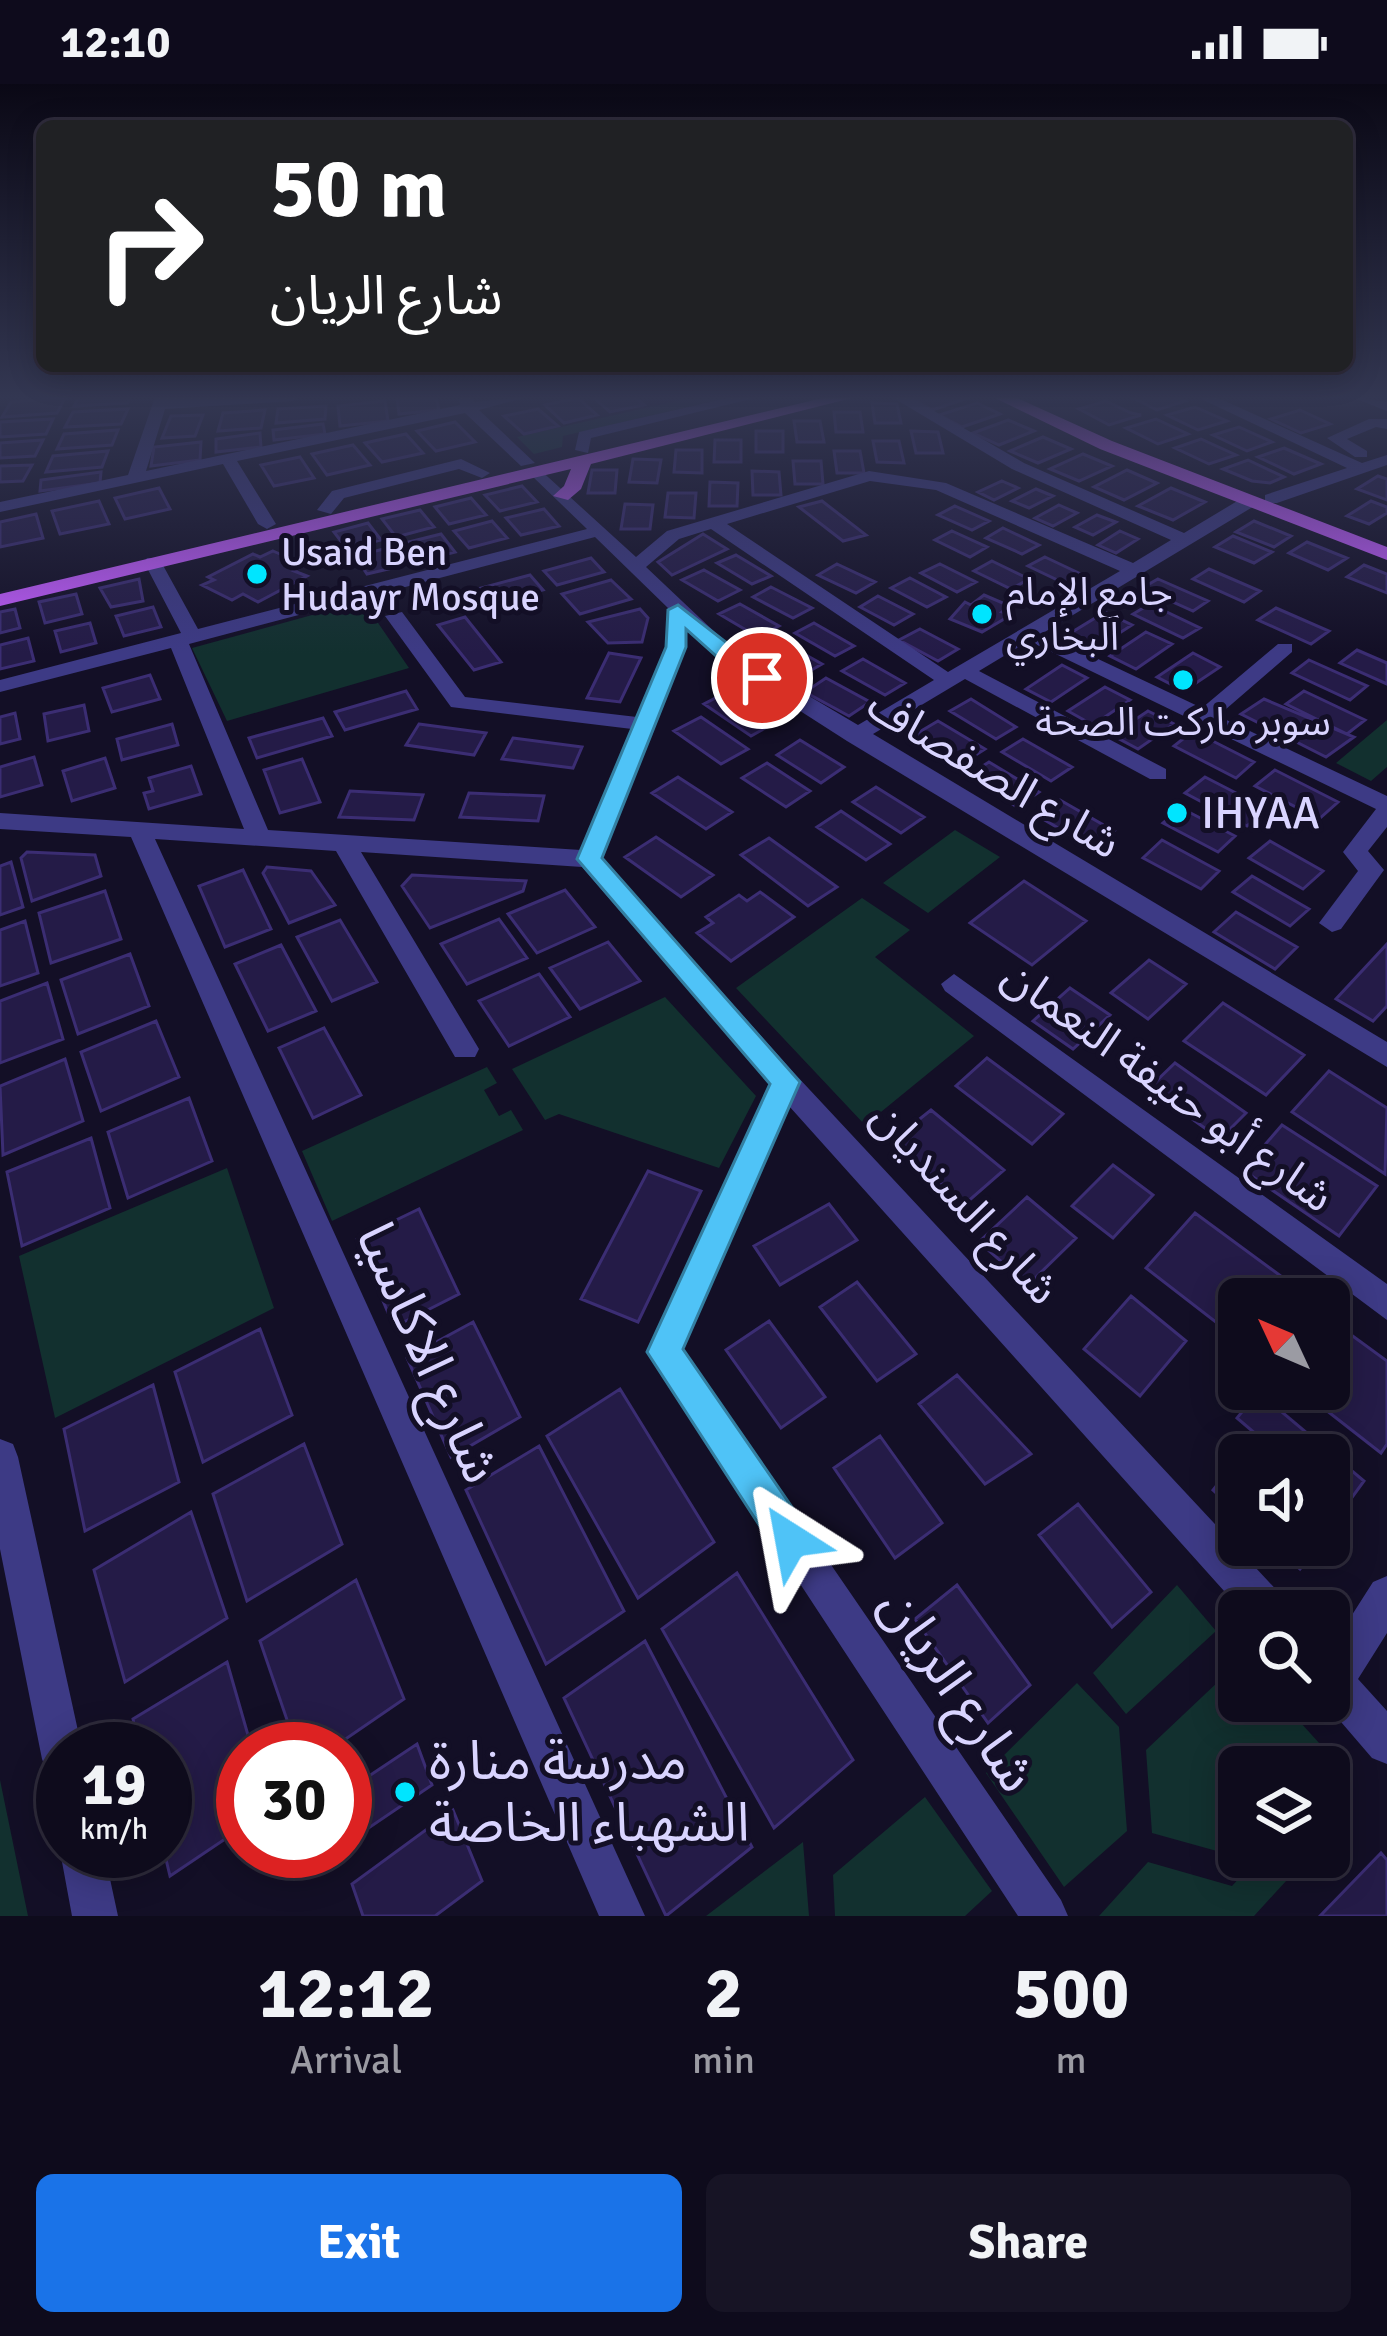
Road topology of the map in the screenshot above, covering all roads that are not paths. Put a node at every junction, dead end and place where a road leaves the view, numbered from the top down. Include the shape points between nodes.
1 (118, 482) edge
2 (242, 482) edge
3 (442, 482) edge
4 (470, 482) edge
5 (548, 482) edge
6 (574, 482) edge
7 (848, 482) edge
8 (915, 482) edge
9 (1055, 482) edge
10 (1216, 482) edge
11 (1218, 482) edge
12 (1303, 482) edge
13 (562, 496) junction
14 (1260, 500) junction
15 (0, 507) edge
16 (714, 523) junction
17 (267, 524) junction
18 (599, 531) junction
19 (1185, 540) junction
20 (1387, 543) edge
21 (1387, 554) edge
22 (153, 562) junction
23 (638, 565) junction
24 (1134, 570) junction
25 (0, 586) edge
26 (0, 600) edge
27 (678, 610) junction
28 (395, 616) dead end
29 (1028, 633) junction
30 (186, 640) junction
31 (1285, 648) dead end
32 (956, 676) junction
33 (0, 686) edge
34 (1204, 717) junction
35 (644, 724) junction
36 (855, 736) junction
37 (1158, 774) dead end
38 (1387, 808) edge
39 (0, 821) edge
40 (140, 831) junction
41 (259, 838) junction
42 (344, 844) junction
43 (590, 859) junction
44 (1332, 923) dead end
45 (954, 984) dead end
46 (465, 1049) dead end
47 (1387, 1056) edge
48 (785, 1082) junction
49 (1387, 1304) edge
50 (0, 1457) edge
51 (1250, 1590) edge
52 (1387, 1596) edge
53 (1350, 1652) edge
54 (1350, 1701) edge
55 (55, 1722) edge
56 (1387, 1742) edge
57 (87, 1878) edge
58 (95, 1916) edge
59 (622, 1916) edge
60 (1045, 1916) edge

1 - 15 street
2 - 17 street
3 - 17 main road
4 - 22 main road
5 - 13 street, شارع الصفصاف
6 - 13 main road
7 - 16 street
8 - 24 street
9 - 19 street
10 - 14 main road
11 - 14 main road
12 - 14 street
13 - 18 street, شارع الصفصاف
14 - 19 street
14 - 20 main road
14 - 21 main road
16 - 23 street via 673,536
16 - 32 street
17 - 25 main road
18 - 23 street, شارع الصفصاف
18 - 30 street
19 - 24 street
22 - 26 main road
22 - 30 street
23 - 27 street, شارع الصفصاف
24 - 29 street
27 - 35 street via 676,647
27 - 36 street, شارع الصفصاف via 731,658
28 - 35 street via 458,703
29 - 32 street
29 - 34 street
30 - 33 street
30 - 41 street
31 - 34 street
32 - 36 street
32 - 37 street
34 - 38 street
35 - 43 street
36 - 47 street, شارع الصفصاف
38 - 44 street via 1355,851 1372,870
39 - 40 street
40 - 41 street
40 - 59 street, شارع الاكاسيا
41 - 42 street
42 - 43 street
42 - 46 street
43 - 48 street, شارع السنديان
45 - 49 street, شارع أبو حنيفة النعمان
48 - 51 street, شارع السنديان
48 - 60 street, شارع الريان via 664,1352
50 - 55 street
52 - 53 street
54 - 56 street
57 - 58 street

